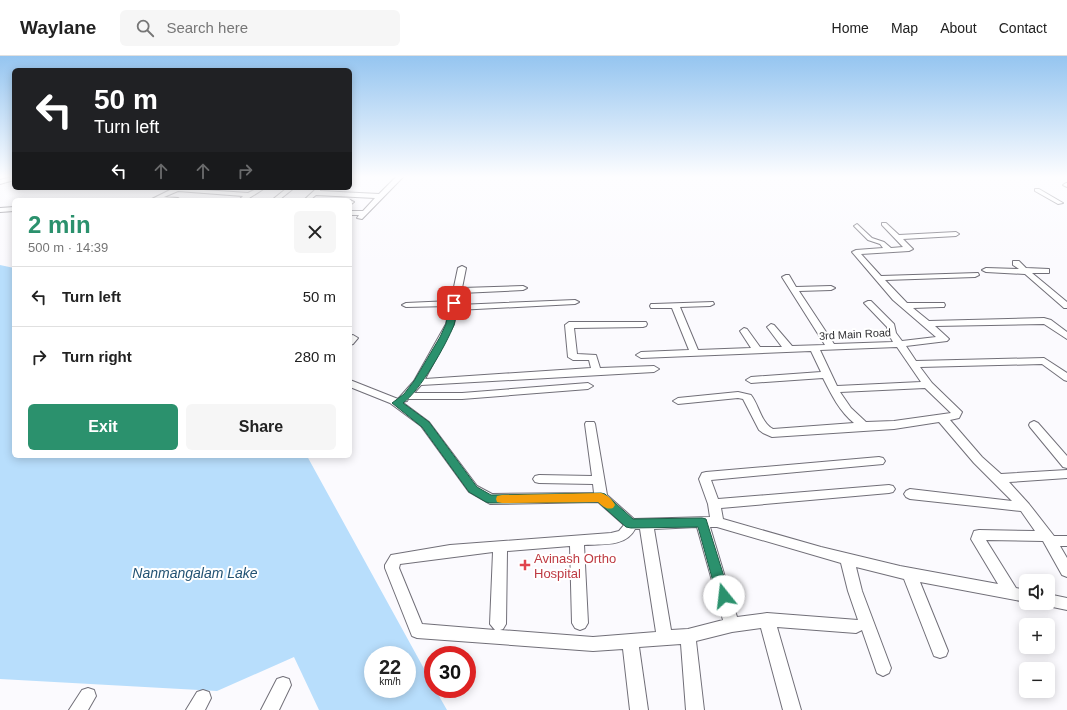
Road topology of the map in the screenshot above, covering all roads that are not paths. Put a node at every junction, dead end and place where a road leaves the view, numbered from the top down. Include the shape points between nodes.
1 (370, 207) edge
2 (12, 209) edge
3 (0, 210) edge
4 (352, 213) edge
5 (884, 224) dead end
6 (857, 226) dead end
7 (956, 234) dead end
8 (898, 237) junction
9 (889, 250) junction
10 (1016, 263) dead end
11 (462, 268) dead end
12 (986, 270) dead end
13 (1025, 271) junction
14 (1046, 271) dead end
15 (975, 275) dead end
16 (786, 277) dead end
17 (880, 278) junction
18 (523, 288) dead end
19 (831, 288) dead end
20 (793, 289) junction
21 (456, 291) junction
22 (1054, 295) junction
23 (1067, 295) edge
24 (575, 302) dead end
25 (868, 303) dead end
26 (710, 304) dead end
27 (406, 305) dead end
28 (941, 305) dead end
29 (453, 306) junction
30 (654, 306) dead end
31 (675, 306) junction
32 (905, 306) junction
33 (1067, 306) edge
34 (643, 324) dead end
35 (927, 324) junction
36 (771, 327) dead end
37 (744, 331) dead end
38 (1067, 336) edge
39 (900, 344) junction
40 (831, 347) junction
41 (814, 348) junction
42 (790, 350) junction
43 (758, 351) junction
44 (695, 354) junction
45 (641, 355) dead end
46 (914, 364) junction
47 (654, 370) dead end
48 (596, 371) junction
49 (827, 375) junction
50 (1067, 378) edge
51 (751, 380) dead end
52 (418, 382) junction
53 (352, 384) edge
54 (928, 385) junction
55 (588, 386) dead end
56 (834, 389) junction
57 (402, 400) junction
58 (678, 401) dead end
59 (943, 418) junction
60 (590, 424) dead end
61 (1034, 425) dead end
62 (864, 426) junction
63 (879, 461) dead end
64 (1067, 464) edge
65 (1067, 474) edge
66 (539, 478) dead end
67 (998, 478) junction
68 (597, 480) junction
69 (890, 489) dead end
70 (910, 494) dead end
71 (601, 497) junction
72 (714, 504) junction
73 (1025, 507) junction
74 (717, 522) junction
75 (702, 523) junction
76 (631, 524) junction
77 (646, 524) junction
78 (1048, 538) junction
79 (577, 541) junction
80 (1067, 541) edge
81 (500, 546) junction
82 (847, 559) junction
83 (1067, 571) edge
84 (909, 574) junction
85 (1011, 593) junction
86 (1019, 595) edge
87 (1055, 601) edge
88 (1067, 604) edge
89 (767, 620) junction
90 (580, 622) dead end
91 (498, 624) dead end
92 (732, 625) junction
93 (856, 626) dead end
94 (688, 636) junction
95 (666, 638) junction
96 (630, 641) junction
97 (940, 651) dead end
98 (883, 668) dead end
99 (283, 685) dead end
100 (88, 696) dead end
101 (78, 710) edge
102 (270, 710) edge
103 (639, 710) edge
104 (695, 710) edge
105 (792, 710) edge

1 - 4 street via 362,215
2 - 3 street
5 - 8 street
6 - 9 street via 870,239
7 - 8 street
8 - 9 street via 909,249
9 - 17 street, 3rd Main Road via 856,252
10 - 13 street
11 - 21 street
12 - 13 street
13 - 14 street
13 - 22 street
15 - 17 street
16 - 20 street
17 - 32 street, 3rd Main Road
18 - 21 street
19 - 20 street
20 - 40 street
21 - 29 street
22 - 23 street
22 - 33 street
24 - 29 street
25 - 39 street via 891,326 892,333
26 - 31 street
27 - 29 street
28 - 32 street
29 - 52 street via 450,324
30 - 31 street
31 - 44 street
32 - 35 street, 3rd Main Road
34 - 48 street via 569,325 573,357 593,357
35 - 38 street via 1044,321
35 - 39 street, 3rd Main Road via 944,339
36 - 42 street
37 - 43 street
39 - 40 street, 3rd Main Road
39 - 46 street
40 - 41 street, 3rd Main Road
41 - 42 street, 3rd Main Road
41 - 49 street
42 - 43 street, 3rd Main Road
43 - 44 street, 3rd Main Road
44 - 45 street, 3rd Main Road
46 - 50 street via 1044,361
46 - 54 street
47 - 48 street
48 - 52 street
49 - 51 street
49 - 56 street
52 - 57 street
53 - 57 street
54 - 56 street
54 - 59 street via 957,412 955,416
55 - 57 street
56 - 62 street via 847,412
57 - 71 street via 425,424 473,490 490,499
58 - 62 street via 738,395 747,397 763,427 772,433
59 - 62 street via 894,425
59 - 67 street via 978,460
60 - 68 street
61 - 64 street
63 - 72 street via 706,476
65 - 67 street
66 - 68 street
67 - 73 street
68 - 71 street
69 - 72 street
70 - 73 street
71 - 76 street
72 - 74 street
73 - 78 street
74 - 75 street
74 - 82 street
75 - 77 street
75 - 92 street
76 - 77 street
76 - 79 street via 622,536
77 - 95 street
78 - 80 street
78 - 83 street
78 - 85 street via 979,535 978,539
79 - 81 street
79 - 90 street
81 - 91 street
81 - 96 street via 450,551 394,561 392,568 417,631 593,644
82 - 84 street
82 - 98 street via 855,591
84 - 85 street
84 - 97 street
85 - 86 street
87 - 88 street
89 - 92 street
89 - 93 street
89 - 105 street
92 - 94 street
94 - 95 street
94 - 104 street
95 - 96 street
96 - 103 street
99 - 102 street
100 - 101 street

